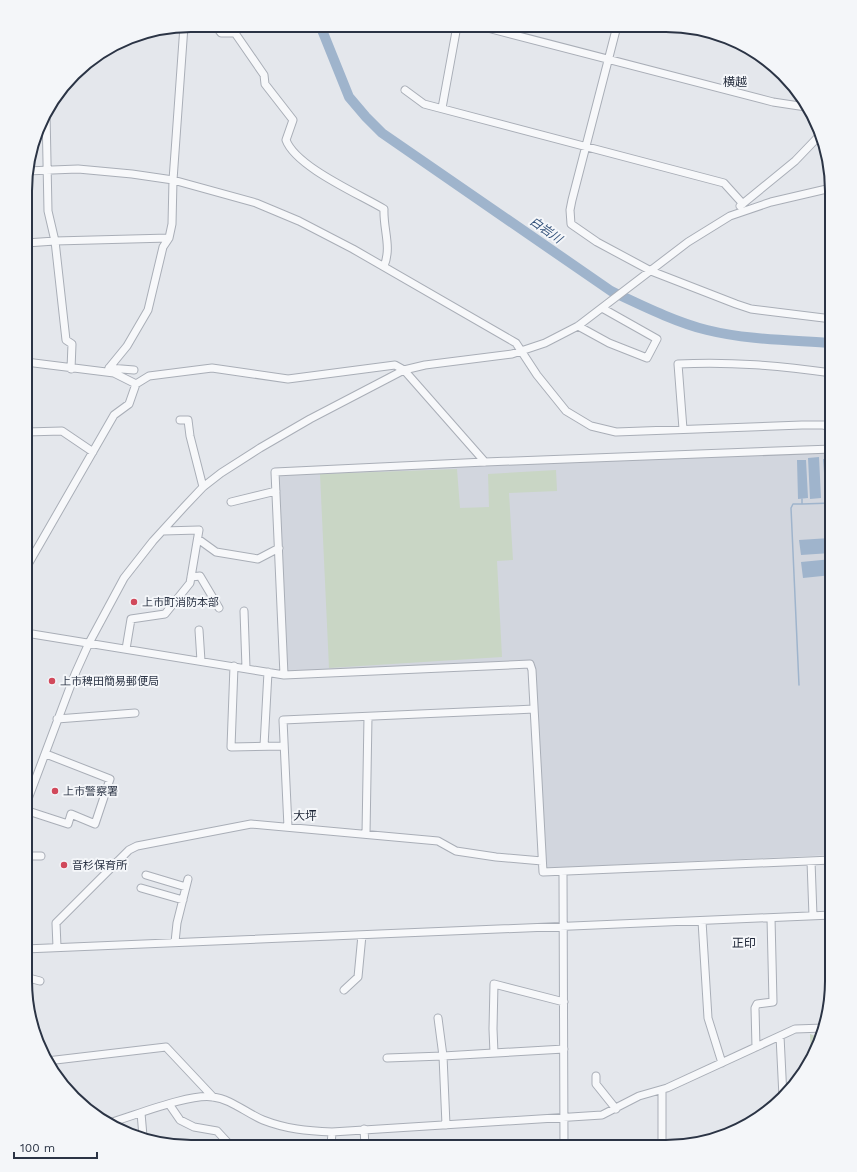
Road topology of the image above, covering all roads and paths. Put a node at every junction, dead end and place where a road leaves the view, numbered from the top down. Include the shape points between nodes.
1 (184, 32) edge
2 (219, 32) edge
3 (456, 32) edge
4 (503, 32) edge
5 (615, 32) edge
6 (608, 59) junction
7 (405, 90) dead end
8 (801, 106) edge
9 (442, 108) junction
10 (46, 124) edge
11 (816, 138) edge
12 (585, 146) junction
13 (47, 169) junction
14 (33, 170) edge
15 (173, 180) junction
16 (825, 189) edge
17 (743, 204) junction
18 (730, 216) junction
19 (169, 238) junction
20 (55, 241) junction
21 (32, 243) edge
22 (384, 266) junction
23 (651, 271) junction
24 (602, 308) junction
25 (825, 318) edge
26 (578, 326) junction
27 (522, 352) junction
28 (32, 363) edge
29 (71, 368) junction
30 (134, 370) dead end
31 (404, 370) junction
32 (825, 372) edge
33 (136, 384) junction
34 (180, 420) dead end
35 (825, 427) edge
36 (683, 429) junction
37 (32, 432) edge
38 (825, 449) edge
39 (93, 452) junction
40 (485, 462) junction
41 (203, 487) junction
42 (276, 491) junction
43 (231, 502) dead end
44 (163, 530) junction
45 (198, 539) junction
46 (278, 548) junction
47 (32, 552) edge
48 (191, 577) junction
49 (219, 608) dead end
50 (244, 611) dead end
51 (199, 630) dead end
52 (32, 635) edge
53 (89, 643) junction
54 (126, 649) junction
55 (200, 661) junction
56 (234, 666) junction
57 (246, 668) junction
58 (268, 672) junction
59 (284, 675) junction
60 (534, 709) junction
61 (135, 713) dead end
62 (368, 717) junction
63 (57, 719) junction
64 (264, 746) junction
65 (284, 746) junction
66 (46, 754) junction
67 (32, 791) edge
68 (32, 811) edge
69 (288, 827) junction
70 (366, 834) junction
71 (32, 856) edge
72 (41, 856) dead end
73 (825, 860) edge
74 (542, 861) junction
75 (811, 861) junction
76 (564, 872) junction
77 (146, 875) dead end
78 (188, 879) dead end
79 (186, 887) junction
80 (141, 888) dead end
81 (183, 900) junction
82 (825, 915) edge
83 (813, 916) junction
84 (771, 918) junction
85 (702, 921) junction
86 (564, 926) junction
87 (362, 935) junction
88 (174, 942) junction
89 (57, 947) junction
90 (32, 949) edge
91 (32, 979) edge
92 (40, 981) dead end
93 (344, 990) dead end
94 (564, 1002) junction
95 (438, 1018) dead end
96 (818, 1028) edge
97 (780, 1036) junction
98 (756, 1047) junction
99 (564, 1049) junction
100 (494, 1053) junction
101 (443, 1056) junction
102 (387, 1058) dead end
103 (53, 1060) edge
104 (722, 1063) junction
105 (596, 1076) dead end
106 (662, 1090) junction
107 (783, 1090) edge
108 (213, 1097) junction
109 (169, 1104) junction
110 (616, 1109) junction
111 (141, 1113) junction
112 (564, 1117) junction
113 (115, 1121) edge
114 (446, 1125) junction
115 (364, 1129) junction
116 (332, 1132) junction
117 (143, 1133) edge
118 (225, 1140) edge
119 (331, 1140) edge
120 (365, 1140) edge
121 (564, 1140) edge
122 (662, 1140) edge

1 - 15 street
2 - 22 street via 235,33 264,75 265,84 293,120 286,140 288,147 316,170 384,209 388,249
3 - 9 street
4 - 6 street
5 - 6 street
6 - 8 street via 773,102
6 - 12 street
7 - 9 street via 424,104
9 - 12 street
10 - 13 street
11 - 17 street via 795,161
12 - 17 street via 724,183
12 - 23 street via 570,210 571,224 597,242
13 - 14 street
13 - 15 street via 107,171
13 - 20 street via 48,211
15 - 19 street via 172,224
15 - 22 street via 270,209 336,239
16 - 18 street via 771,202
17 - 18 street
18 - 23 street via 688,242
19 - 20 street
19 - 30 street via 163,247 143,322 109,368
20 - 21 street
20 - 29 street via 66,340 72,344
22 - 27 street via 516,343
23 - 24 street
23 - 25 street via 751,309
24 - 26 street
24 - 26 street via 657,339 647,358 609,343
26 - 27 street
27 - 31 street
27 - 36 street via 566,411 591,426 616,432
28 - 29 street
29 - 33 street via 114,373
31 - 33 street via 395,365 288,379 212,368 149,376
31 - 40 street
31 - 41 street via 260,448
32 - 36 street via 753,363 678,364
33 - 39 street via 129,404 114,415
34 - 41 street via 188,420
35 - 36 street
37 - 39 street via 62,431
38 - 40 street
39 - 47 street
40 - 42 street via 275,472
41 - 44 street
42 - 43 street
42 - 46 street
44 - 45 street via 199,530
44 - 53 street via 124,578
45 - 46 street via 216,552 258,559
45 - 48 street
46 - 59 street
48 - 49 street via 200,576
48 - 54 street via 190,583 165,614 131,619
50 - 57 street
51 - 55 street
52 - 53 street
53 - 54 street
53 - 63 street
54 - 55 street
55 - 56 street
56 - 57 street
56 - 64 street via 231,747
57 - 58 street
58 - 59 street
58 - 64 street
59 - 60 street via 530,664
60 - 62 street
60 - 74 street
61 - 63 street
62 - 65 street via 283,720
62 - 70 street
63 - 66 street
64 - 65 street
65 - 69 street
66 - 67 street
66 - 68 street via 110,779 95,824 71,814 68,824
69 - 70 street
69 - 89 street via 251,824 137,846 129,850 56,923
70 - 74 street via 438,840 456,851
71 - 72 street
73 - 75 street
74 - 76 street via 543,872
75 - 76 street
75 - 83 street
76 - 86 street
77 - 79 street
78 - 79 street
79 - 81 street
80 - 81 street
81 - 88 street
82 - 83 street
83 - 84 street
84 - 85 street
84 - 98 street via 773,1002 757,1004 755,1008
85 - 86 street
85 - 104 street via 708,1018
86 - 87 street
86 - 94 street
87 - 88 street
87 - 93 street via 358,977
88 - 89 street
89 - 90 street
91 - 92 street
94 - 99 street
94 - 100 street via 494,984
95 - 101 street
96 - 97 street via 795,1029
97 - 98 street
97 - 107 street
98 - 104 street
99 - 100 street
99 - 112 street
100 - 101 street
101 - 102 street
101 - 114 street
103 - 108 street via 166,1047
104 - 106 street
105 - 110 street via 596,1084
106 - 110 street via 639,1096
106 - 122 street
108 - 109 street via 191,1098
108 - 116 street via 234,1104 262,1119 300,1131
109 - 111 street
109 - 118 street via 180,1120 194,1127 217,1131
110 - 112 street via 602,1115
111 - 113 street
111 - 117 street
112 - 114 street
112 - 121 street
114 - 115 street
115 - 116 street
115 - 120 street
116 - 119 street

